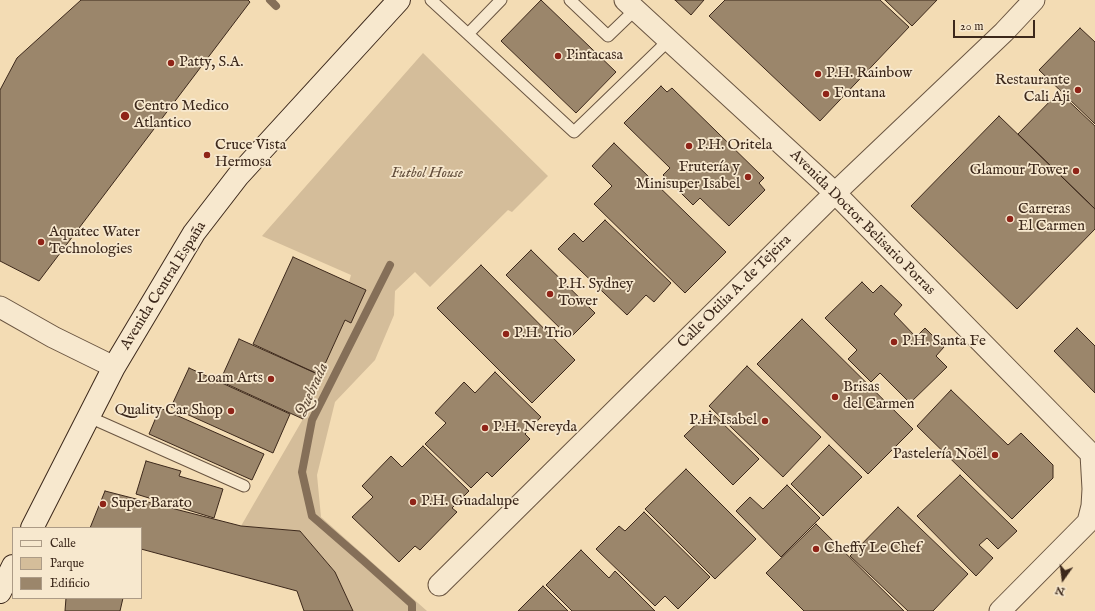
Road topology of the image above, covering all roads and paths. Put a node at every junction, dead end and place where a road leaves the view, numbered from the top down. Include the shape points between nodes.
1 (399, 0) edge
2 (430, 0) edge
3 (501, 0) edge
4 (570, 0) edge
5 (1034, 0) edge
6 (631, 5) edge
7 (468, 34) junction
8 (669, 40) junction
9 (835, 193) junction
10 (0, 307) edge
11 (114, 367) junction
12 (89, 417) junction
13 (1093, 455) edge
14 (244, 486) dead end
15 (1092, 519) edge
16 (33, 527) edge
17 (12, 568) edge
18 (439, 585) dead end
19 (0, 592) edge
20 (1000, 611) edge

1 - 11 main road, Avenida Central España via 238,176 194,233
2 - 7 lane
3 - 7 lane
4 - 6 lane via 608,36
5 - 9 street, Calle Otilia A. de Tejeira via 1004,32
6 - 8 street, Avenida Doctor Belisario Porras
7 - 8 lane via 574,132
8 - 9 street, Avenida Doctor Belisario Porras
9 - 13 street, Avenida Doctor Belisario Porras
9 - 18 street, Calle Otilia A. de Tejeira
10 - 11 street
11 - 12 main road, Avenida Central España
12 - 14 lane
12 - 16 main road, Avenida Central España
13 - 15 street, Avenida Doctor Belisario Porras
15 - 20 street
17 - 19 main road

